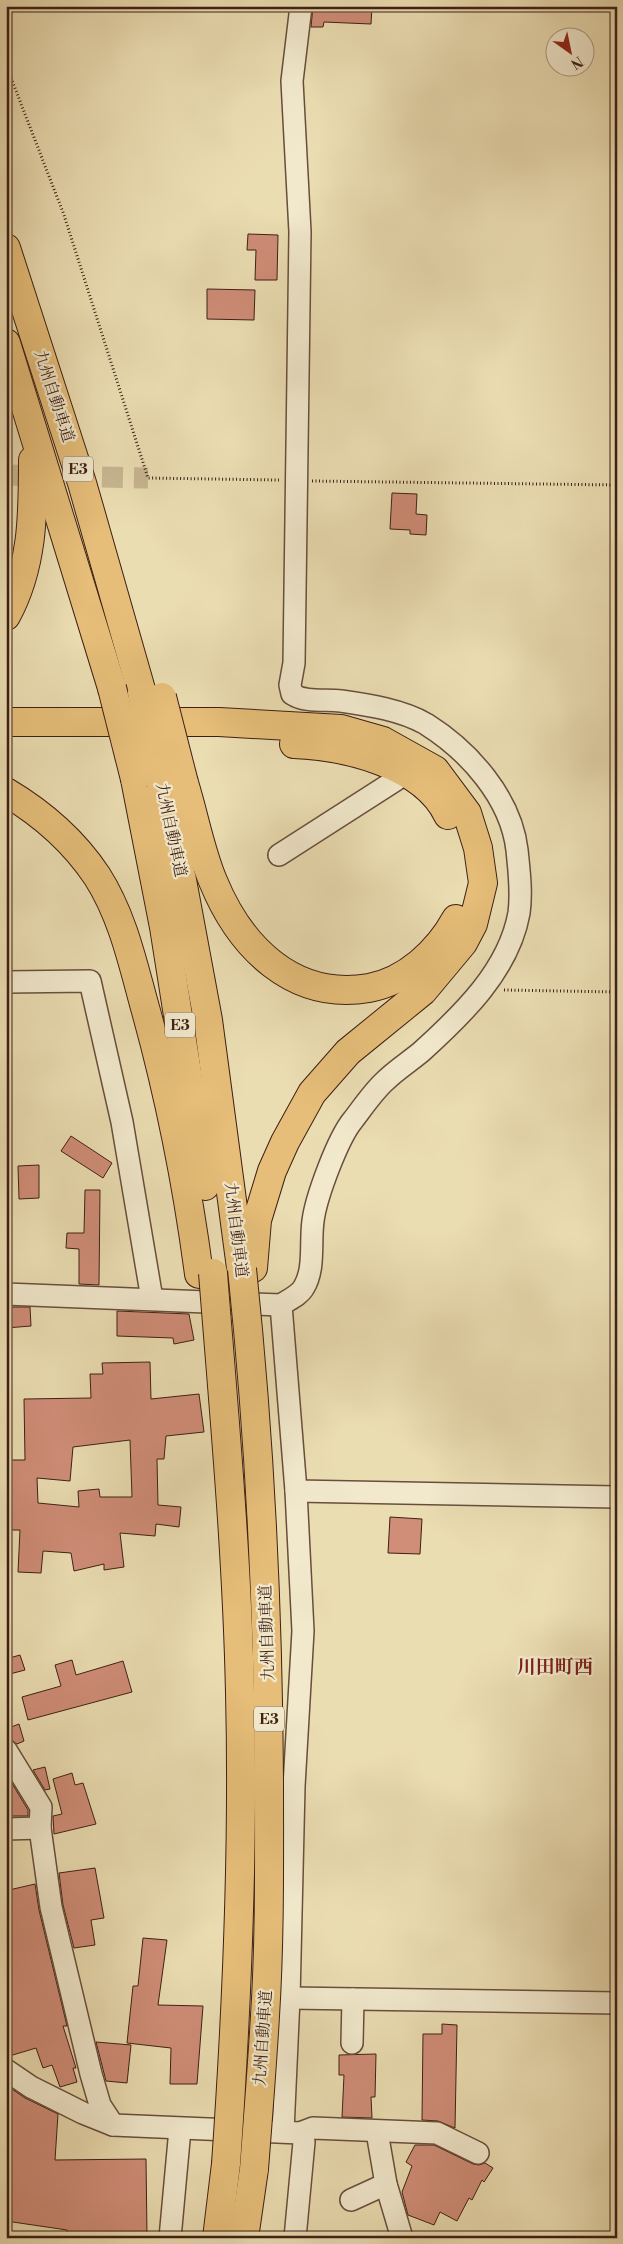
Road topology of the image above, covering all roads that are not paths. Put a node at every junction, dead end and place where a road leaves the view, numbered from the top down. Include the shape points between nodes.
1 (302, 6) edge
2 (6, 248) edge
3 (6, 343) edge
4 (27, 408) junction
5 (6, 616) edge
6 (6, 722) edge
7 (6, 737) edge
8 (453, 743) junction
9 (434, 756) dead end
10 (396, 780) dead end
11 (173, 783) junction
12 (6, 792) edge
13 (279, 855) dead end
14 (6, 982) edge
15 (247, 1268) junction
16 (206, 1273) junction
17 (6, 1294) edge
18 (152, 1299) junction
19 (281, 1305) junction
20 (296, 1491) junction
21 (617, 1497) edge
22 (6, 1750) edge
23 (40, 1828) junction
24 (6, 1829) edge
25 (289, 1998) junction
26 (352, 1999) junction
27 (617, 2003) edge
28 (352, 2043) dead end
29 (6, 2070) edge
30 (113, 2125) junction
31 (180, 2130) junction
32 (291, 2132) junction
33 (377, 2132) junction
34 (478, 2153) dead end
35 (386, 2184) junction
36 (351, 2200) dead end
37 (170, 2238) edge
38 (217, 2238) edge
39 (244, 2238) edge
40 (295, 2238) edge
41 (402, 2238) edge

1 - 8 street via 292,81 300,232 294,663 290,685 292,694 299,699 340,701 393,711 424,723
2 - 11 highway, 九州自動車道 / E3, bridge via 152,695
3 - 4 highway, 九州自動車道 / E3
4 - 5 highway via 33,454 32,531 25,572
4 - 16 highway, 九州自動車道 / E3, bridge via 112,688 134,779 164,927 192,1100 208,1212
6 - 15 highway via 220,722 341,729 383,741 436,770 467,813 478,848 483,883 474,924 423,991 348,1052 312,1093 272,1171 256,1220
7 - 11 highway via 324,745 377,758 418,780 444,807 457,835 464,862 463,888 455,920 419,965 380,986 333,991 286,974 263,958 240,931 218,890
8 - 9 street
8 - 19 street via 472,762 498,798 516,839 519,913 498,967 484,986 453,1023 385,1081 351,1122 333,1156 313,1220 308,1280 303,1290
10 - 13 street
11 - 15 highway, 九州自動車道 / E3 via 182,880 208,1020
12 - 16 highway via 36,810 76,847 114,908 147,1015
14 - 18 street via 90,981 122,1122
15 - 39 highway, 九州自動車道 / E3, bridge via 262,1497 268,1683 269,1874 265,2014 254,2170
16 - 38 highway, 九州自動車道 / E3, bridge via 231,1502 240,1692 242,1874 226,2164
17 - 18 street
18 - 19 street
19 - 20 street
20 - 21 street
20 - 25 street via 303,1632 294,1786
22 - 23 street via 41,1807
23 - 24 street
23 - 30 street via 51,1907 91,2074 100,2105
25 - 26 street
25 - 32 street
26 - 27 street
26 - 28 street
29 - 30 street via 31,2087
30 - 31 street via 160,2126
31 - 32 street
31 - 37 street
32 - 33 street via 313,2128
32 - 40 street via 304,2142
33 - 34 street via 437,2133
33 - 35 street
35 - 36 street
35 - 41 street

